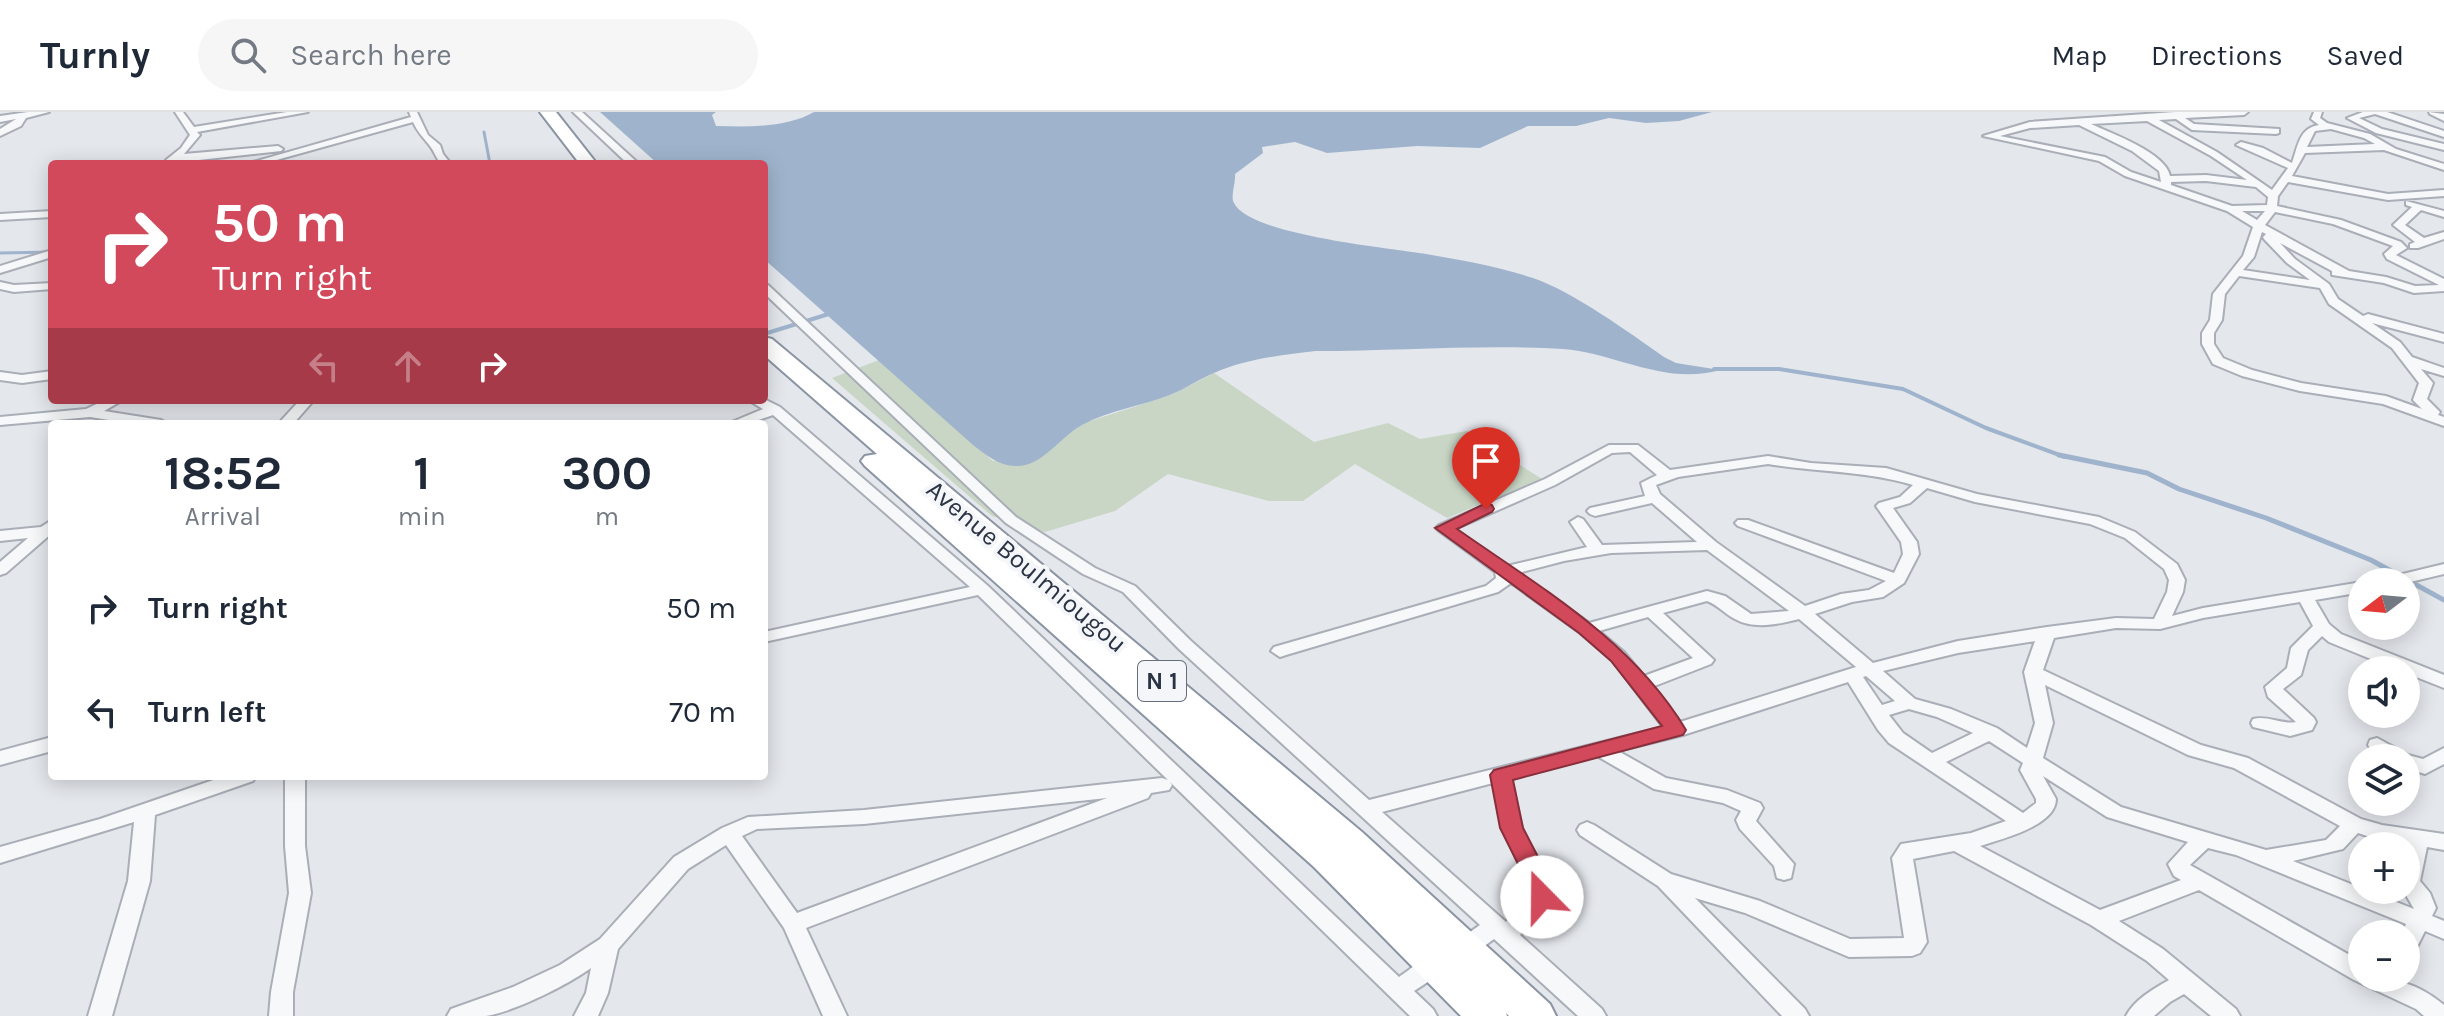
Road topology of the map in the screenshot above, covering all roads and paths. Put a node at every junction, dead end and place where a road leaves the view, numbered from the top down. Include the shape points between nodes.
1 (45, 112) edge
2 (179, 112) edge
3 (304, 112) edge
4 (533, 112) edge
5 (548, 112) edge
6 (577, 112) edge
7 (2074, 112) edge
8 (2244, 112) edge
9 (2318, 112) edge
10 (2375, 112) edge
11 (2433, 112) edge
12 (2203, 113) edge
13 (2141, 114) edge
14 (2179, 114) edge
15 (23, 116) junction
16 (414, 116) edge
17 (2444, 118) edge
18 (0, 119) edge
19 (2098, 120) junction
20 (2080, 122) junction
21 (2328, 125) junction
22 (191, 130) junction
23 (2276, 131) junction
24 (0, 133) edge
25 (2444, 134) edge
26 (2306, 137) junction
27 (2241, 145) dead end
28 (2388, 149) junction
29 (2444, 149) edge
30 (2301, 150) junction
31 (285, 151) junction
32 (2141, 152) junction
33 (2102, 159) junction
34 (170, 160) edge
35 (181, 160) edge
36 (261, 160) edge
37 (443, 160) edge
38 (570, 160) edge
39 (586, 160) edge
40 (630, 160) edge
41 (2164, 166) dead end
42 (2293, 167) junction
43 (2444, 167) edge
44 (2206, 178) junction
45 (2285, 178) junction
46 (2167, 182) junction
47 (2261, 185) junction
48 (2444, 193) edge
49 (2393, 197) junction
50 (2272, 203) junction
51 (2420, 206) junction
52 (2231, 209) junction
53 (48, 214) edge
54 (2444, 214) edge
55 (0, 217) edge
56 (2259, 225) junction
57 (2444, 235) edge
58 (2421, 241) junction
59 (2399, 246) junction
60 (48, 254) edge
61 (0, 270) edge
62 (2344, 272) junction
63 (2238, 273) junction
64 (2320, 283) junction
65 (2444, 283) edge
66 (0, 285) edge
67 (48, 286) edge
68 (2414, 290) junction
69 (768, 291) edge
70 (2444, 298) edge
71 (2348, 311) junction
72 (2444, 338) edge
73 (769, 356) edge
74 (2408, 360) junction
75 (2444, 372) edge
76 (0, 376) edge
77 (48, 376) edge
78 (110, 404) edge
79 (303, 404) edge
80 (763, 404) edge
81 (71, 406) edge
82 (775, 410) junction
83 (88, 418) edge
84 (112, 420) edge
85 (289, 420) edge
86 (746, 420) edge
87 (0, 421) edge
88 (2444, 421) edge
89 (1667, 475) junction
90 (1924, 483) junction
91 (1653, 496) junction
92 (1595, 511) dead end
93 (1578, 522) dead end
94 (1743, 523) dead end
95 (48, 528) edge
96 (48, 529) edge
97 (0, 536) edge
98 (1710, 545) junction
99 (1598, 551) junction
100 (2444, 569) edge
101 (0, 570) edge
102 (1503, 572) junction
103 (2420, 575) edge
104 (1898, 580) junction
105 (982, 589) junction
106 (2348, 589) edge
107 (2305, 597) junction
108 (1651, 611) junction
109 (1802, 612) junction
110 (2160, 624) junction
111 (2322, 627) junction
112 (1586, 629) junction
113 (2047, 632) junction
114 (768, 636) edge
115 (1280, 651) dead end
116 (1861, 672) junction
117 (2033, 672) junction
118 (2444, 682) edge
119 (1641, 684) junction
120 (1909, 703) junction
121 (1878, 712) junction
122 (2260, 723) dead end
123 (1676, 730) junction
124 (1990, 733) junction
125 (48, 745) edge
126 (1599, 749) junction
127 (2444, 755) edge
128 (0, 758) edge
129 (2033, 760) junction
130 (1931, 761) junction
131 (2420, 765) edge
132 (1501, 775) junction
133 (234, 780) edge
134 (295, 780) edge
135 (1171, 782) junction
136 (1367, 808) junction
137 (145, 810) junction
138 (2024, 823) junction
139 (2354, 824) junction
140 (1587, 830) dead end
141 (2379, 832) edge
142 (729, 833) junction
143 (2205, 839) junction
144 (2420, 839) edge
145 (2444, 842) edge
146 (1960, 845) junction
147 (0, 855) edge
148 (2264, 859) junction
149 (1784, 872) dead end
150 (1664, 880) junction
151 (2198, 882) junction
152 (2420, 900) edge
153 (2099, 919) junction
154 (2415, 920) edge
155 (2420, 922) joint
156 (793, 924) junction
157 (1502, 930) junction
158 (2444, 930) edge
159 (608, 945) junction
160 (1466, 947) junction
161 (2348, 963) edge
162 (1435, 964) junction
163 (2186, 982) junction
164 (1399, 989) junction
165 (2404, 992) edge
166 (100, 1016) edge
167 (281, 1016) edge
168 (459, 1016) edge
169 (586, 1016) edge
170 (835, 1016) edge
171 (1425, 1016) edge
172 (1487, 1016) edge
173 (1536, 1016) edge
174 (1594, 1016) edge
175 (1797, 1016) edge
176 (2138, 1016) edge
177 (2228, 1016) edge
178 (2441, 1016) edge

1 - 15 street
2 - 22 street
3 - 22 street
4 - 38 highway
5 - 39 highway
6 - 40 street
7 - 19 street
8 - 12 street
9 - 21 street via 2316,120
10 - 25 street
10 - 29 street via 2351,118
11 - 17 street
12 - 14 street
12 - 23 street
13 - 14 street
13 - 19 street via 2141,120
13 - 47 street via 2204,146
14 - 23 street via 2192,127
15 - 18 street
15 - 24 street
16 - 31 street
16 - 37 street
19 - 20 street
20 - 32 street
20 - 33 street via 2026,125 1987,135
21 - 26 street via 2309,130
21 - 28 street via 2367,136
22 - 34 street via 195,135
23 - 26 street
26 - 30 street
27 - 42 street
28 - 29 street
28 - 30 street
28 - 43 street
30 - 42 street
31 - 35 street
31 - 36 street
32 - 33 street
32 - 46 street via 2164,170
33 - 46 street via 2128,174
41 - 44 street
42 - 45 street
44 - 46 street
44 - 47 street
45 - 49 street
45 - 50 street
46 - 52 street
47 - 50 street
48 - 49 street
49 - 51 street
50 - 52 street
50 - 56 street
50 - 59 street
51 - 54 street
51 - 58 street via 2398,225
52 - 56 street
53 - 55 street
56 - 62 street
56 - 63 street
56 - 64 street via 2273,245
57 - 58 street
58 - 59 street
59 - 65 street via 2391,257
60 - 61 street
62 - 64 street
62 - 68 street
63 - 64 street
63 - 88 street via 2219,294 2216,320 2208,333 2218,361 2289,385 2386,400
64 - 71 street
65 - 68 street
66 - 67 street
68 - 70 street
69 - 136 street via 1011,520 1089,571 1129,589
71 - 72 street
71 - 74 street via 2387,336
73 - 160 highway, Avenue Boulmiougou / N 1 via 1358,849
73 - 162 highway, Avenue Boulmiougou / N 1 via 1327,857
74 - 75 street
74 - 88 street via 2427,386 2420,400
76 - 77 street
78 - 83 street
79 - 85 street
80 - 82 street
81 - 83 street
81 - 87 street
82 - 86 street
82 - 105 street
83 - 84 street
89 - 90 street via 1768,460 1867,469
89 - 91 street via 1648,483
89 - 102 street via 1633,448 1609,449 1550,482 1444,528
90 - 104 street via 1905,500 1884,506 1909,542 1911,554
90 - 110 street via 2094,520 2130,535 2171,567 2177,580
91 - 92 street
91 - 98 street
93 - 99 street
94 - 104 street
95 - 97 street
96 - 101 street
98 - 99 street
98 - 109 street
99 - 102 street
100 - 103 street
102 - 112 street
102 - 115 street via 1505,580 1492,589
104 - 109 street via 1880,592
105 - 114 street
105 - 135 street
106 - 107 street
107 - 110 street
107 - 111 street
108 - 109 street via 1707,596 1721,598 1744,618 1755,620
108 - 112 street
108 - 119 street via 1705,662
109 - 116 street
110 - 113 street via 2116,623
111 - 118 street via 2352,647
111 - 122 street via 2300,648 2295,671 2274,687 2280,701 2307,722 2305,726 2290,730
112 - 119 street
113 - 116 street via 1958,647
113 - 117 street
116 - 120 street
116 - 121 street
116 - 123 street
117 - 129 street via 2044,716
117 - 139 street via 2195,750 2241,763
119 - 123 street
120 - 121 street
120 - 124 street
121 - 130 street via 1888,731
123 - 126 street
124 - 129 street
124 - 130 street
125 - 128 street
126 - 132 street
126 - 149 street via 1661,784 1727,797 1753,808 1747,824 1784,864
127 - 131 street
129 - 138 street via 2031,775 2046,806
129 - 143 street via 2114,812
130 - 138 street
132 - 136 street
132 - 157 street via 1512,828 1542,888 1542,897
133 - 137 street
134 - 167 street via 300,893
135 - 142 street via 864,817 784,818
135 - 156 street
135 - 164 street
136 - 157 street
137 - 147 street
137 - 166 street via 139,881
138 - 146 street
139 - 141 street
139 - 148 street via 2329,847
140 - 150 street
142 - 156 street
142 - 159 street via 668,874
143 - 148 street
143 - 151 street via 2178,864
144 - 145 street
146 - 150 street via 1908,850 1902,858 1916,942 1904,949 1849,948 1752,907
146 - 153 street
148 - 154 street
150 - 175 street
151 - 153 street
151 - 161 street
152 - 155 street via 2425,908
153 - 163 street
155 - 158 street
156 - 170 street
157 - 160 street
157 - 174 street
159 - 168 street via 568,972
159 - 169 street
160 - 162 street
160 - 173 highway, Avenue Boulmiougou / N 1
162 - 164 street
162 - 172 highway, Avenue Boulmiougou / N 1
163 - 176 street
163 - 177 street
164 - 171 street
165 - 178 street

